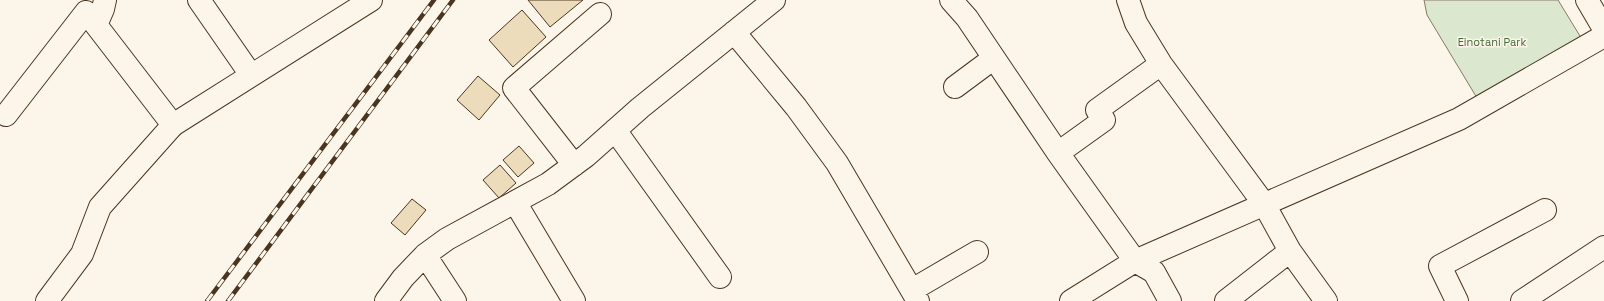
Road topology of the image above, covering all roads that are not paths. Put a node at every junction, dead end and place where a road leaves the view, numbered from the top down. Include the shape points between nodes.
1 (105, 0) edge
2 (200, 0) edge
3 (370, 0) edge
4 (774, 0) edge
5 (1128, 0) edge
6 (1587, 0) edge
7 (958, 2) edge
8 (600, 14) dead end
9 (96, 26) junction
10 (1604, 29) edge
11 (734, 32) junction
12 (1604, 36) edge
13 (994, 58) junction
14 (1161, 64) junction
15 (251, 75) junction
16 (955, 87) dead end
17 (6, 115) dead end
18 (173, 125) junction
19 (615, 130) junction
20 (1058, 153) junction
21 (574, 165) junction
22 (515, 202) junction
23 (1264, 204) junction
24 (1545, 210) dead end
25 (1604, 247) edge
26 (1290, 251) junction
27 (977, 252) dead end
28 (425, 255) junction
29 (1135, 261) junction
30 (720, 277) dead end
31 (915, 296) edge
32 (47, 301) edge
33 (386, 301) edge
34 (455, 301) edge
35 (574, 301) edge
36 (1071, 301) edge
37 (1170, 301) edge
38 (1226, 301) edge
39 (1326, 301) edge
40 (1457, 301) edge
41 (1522, 301) edge

1 - 9 street
2 - 15 street
3 - 15 street
4 - 11 street
5 - 14 street via 1136,23
6 - 10 street
7 - 13 street
8 - 21 street via 514,88
9 - 17 street via 86,12
9 - 18 street
11 - 19 street
11 - 31 street via 796,107 837,163
12 - 23 street via 1459,119
13 - 16 street
13 - 20 street
14 - 20 street via 1097,110 1104,120
14 - 23 street
15 - 18 street
18 - 32 street via 100,207 82,254
19 - 21 street
19 - 30 street
20 - 29 street
21 - 22 street via 548,184
22 - 28 street via 447,239
22 - 35 street
23 - 26 street
23 - 29 street
24 - 40 street via 1440,266
25 - 41 street
26 - 38 street
26 - 39 street
27 - 31 street
28 - 33 street
28 - 34 street
29 - 36 street
29 - 37 street via 1154,272

